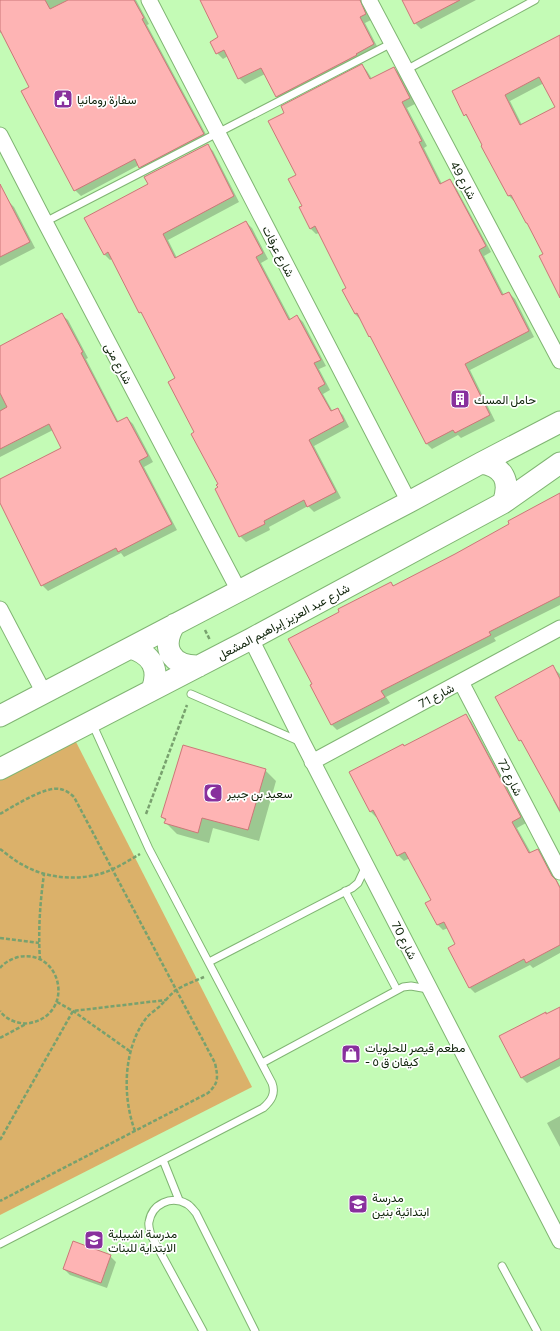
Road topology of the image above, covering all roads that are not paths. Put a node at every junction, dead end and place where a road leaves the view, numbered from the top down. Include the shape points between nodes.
1 (149, 0) edge
2 (369, 0) edge
3 (535, 0) edge
4 (392, 43) junction
5 (406, 70) junction
6 (218, 132) junction
7 (0, 135) edge
8 (6, 160) edge
9 (45, 222) junction
10 (560, 361) edge
11 (560, 422) edge
12 (481, 463) junction
13 (559, 467) edge
14 (409, 502) junction
15 (503, 503) junction
16 (239, 591) junction
17 (0, 609) edge
18 (175, 624) junction
19 (560, 628) edge
20 (251, 639) junction
21 (130, 648) junction
22 (199, 666) junction
23 (461, 682) junction
24 (152, 690) junction
25 (44, 693) junction
26 (191, 694) road end
27 (0, 716) edge
28 (91, 721) junction
29 (303, 743) junction
30 (312, 762) junction
31 (0, 769) edge
32 (366, 866) junction
33 (560, 872) edge
34 (345, 891) junction
35 (209, 962) junction
36 (430, 989) junction
37 (397, 990) junction
38 (262, 1063) junction
39 (163, 1160) junction
40 (179, 1200) junction
41 (560, 1241) edge
42 (0, 1244) edge
43 (502, 1266) dead end
44 (203, 1331) edge
45 (255, 1331) edge
46 (536, 1331) edge

1 - 6 street, شارع عرفات
2 - 4 street, شارع 49
3 - 5 lane
4 - 5 street, شارع 49
4 - 6 lane
5 - 10 street, شارع 49
6 - 9 lane
6 - 14 street, شارع عرفات
7 - 8 street, شارع منى
8 - 9 street, شارع منى
9 - 16 street, شارع منى
11 - 12 main road
12 - 14 main road
12 - 15 main road via 497,468 504,476 507,485
13 - 15 main road, شارع عبد العزيز إبراهيم المشعل
14 - 16 main road
15 - 20 main road, شارع عبد العزيز إبراهيم المشعل
16 - 18 main road
17 - 25 street
18 - 21 main road
18 - 22 main road via 169,633 168,644 171,654 178,662 188,666
19 - 23 street, شارع 71
20 - 22 main road, شارع عبد العزيز إبراهيم المشعل
20 - 29 street, شارع 70
21 - 24 main road via 139,650 152,663 155,681
21 - 25 main road
22 - 24 main road, شارع عبد العزيز إبراهيم المشعل
23 - 30 street, شارع 71
23 - 33 street, شارع 72
24 - 28 main road, شارع عبد العزيز إبراهيم المشعل
25 - 27 main road
26 - 29 lane
28 - 31 main road, شارع عبد العزيز إبراهيم المشعل
28 - 35 lane via 149,849
29 - 30 street, شارع 70
30 - 32 street, شارع 70
32 - 34 lane via 358,883
32 - 36 street, شارع 70
34 - 35 lane
34 - 37 lane
35 - 38 lane
36 - 37 lane via 412,986
36 - 41 street, شارع 70
37 - 38 lane
38 - 39 lane via 274,1088 273,1098 263,1108
39 - 40 lane
39 - 42 lane
40 - 44 lane via 168,1200 158,1205 151,1214 151,1235
40 - 45 lane via 189,1205 196,1213
43 - 46 lane

